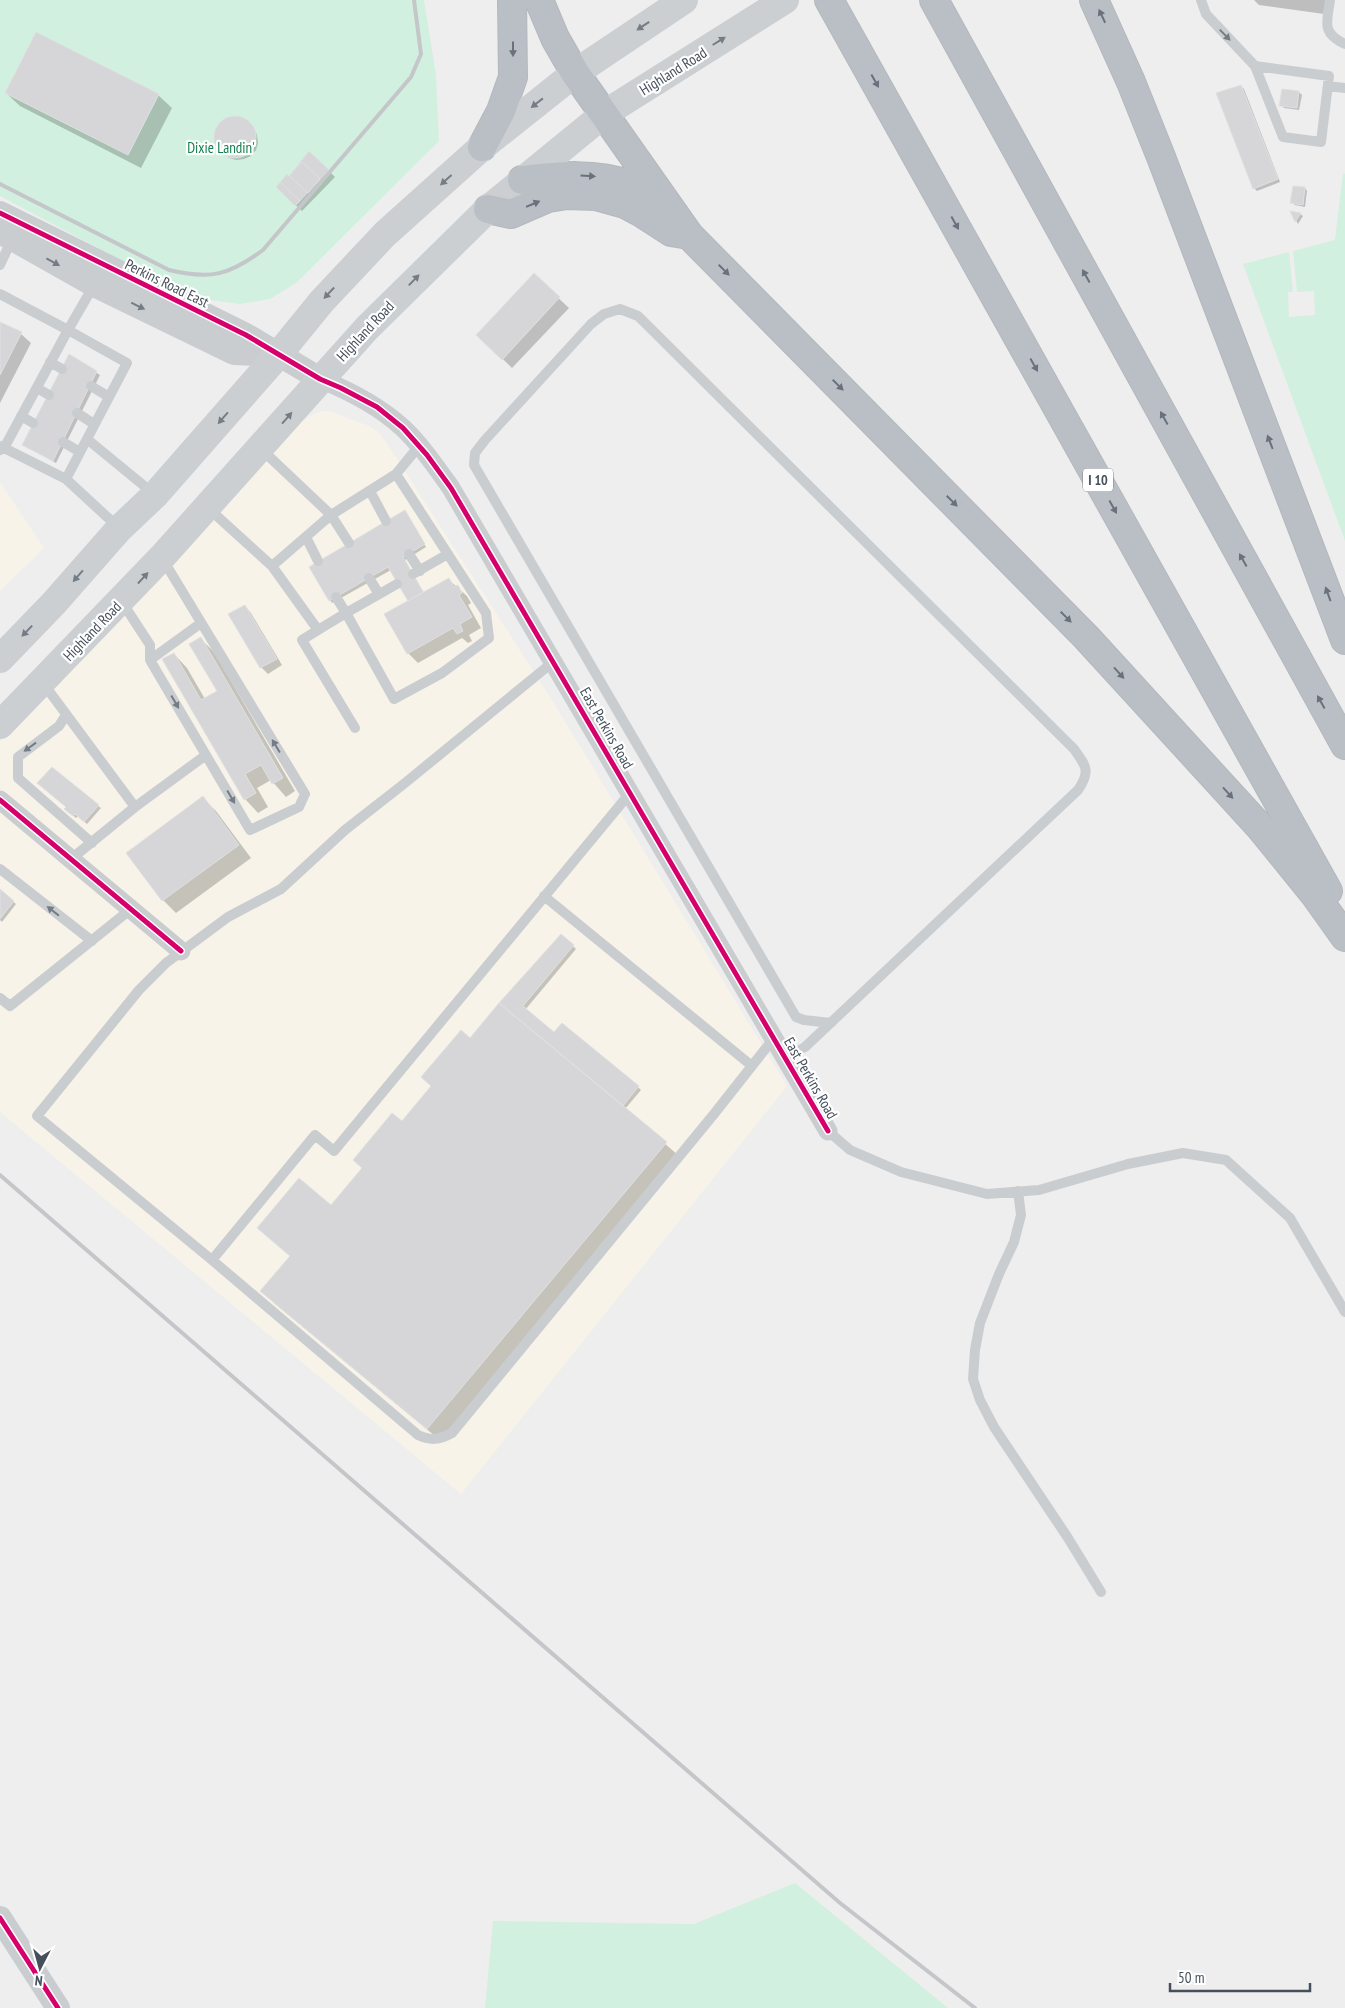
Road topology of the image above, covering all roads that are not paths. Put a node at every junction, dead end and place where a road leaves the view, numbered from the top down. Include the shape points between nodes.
1 (512, 0) edge
2 (540, 0) edge
3 (684, 0) edge
4 (785, 0) edge
5 (829, 0) edge
6 (934, 0) edge
7 (1094, 0) edge
8 (1115, 0) edge
9 (1201, 0) edge
10 (1330, 0) edge
11 (1345, 44) edge
12 (1255, 66) junction
13 (575, 73) junction
14 (1328, 86) junction
15 (1345, 88) edge
16 (604, 114) junction
17 (482, 147) junction
18 (522, 180) junction
19 (668, 206) junction
20 (488, 209) junction
21 (0, 213) edge
22 (689, 235) junction
23 (6, 236) edge
24 (0, 265) edge
25 (94, 285) junction
26 (0, 294) edge
27 (68, 330) junction
28 (1230, 337) junction
29 (278, 355) junction
30 (50, 362) junction
31 (62, 369) dead end
32 (320, 379) junction
33 (91, 386) dead end
34 (37, 388) junction
35 (48, 395) dead end
36 (109, 397) junction
37 (77, 413) dead end
38 (21, 416) junction
39 (33, 423) dead end
40 (94, 424) junction
41 (87, 439) junction
42 (63, 442) dead end
43 (419, 446) junction
44 (1, 448) edge
45 (260, 448) junction
46 (80, 452) junction
47 (396, 474) junction
48 (66, 479) junction
49 (370, 491) junction
50 (155, 495) junction
51 (206, 507) junction
52 (331, 515) junction
53 (386, 521) dead end
54 (120, 529) junction
55 (306, 537) junction
56 (349, 543) dead end
57 (409, 554) dead end
58 (448, 554) junction
59 (162, 557) junction
60 (318, 561) dead end
61 (272, 566) junction
62 (370, 578) dead end
63 (397, 584) dead end
64 (379, 594) junction
65 (336, 597) dead end
66 (121, 601) junction
67 (346, 613) junction
68 (201, 623) junction
69 (318, 630) junction
70 (1345, 640) edge
71 (0, 659) edge
72 (150, 660) junction
73 (553, 662) junction
74 (42, 683) junction
75 (66, 715) junction
76 (0, 725) edge
77 (355, 728) dead end
78 (1345, 745) edge
79 (206, 755) junction
80 (630, 793) junction
81 (0, 800) edge
82 (135, 807) junction
83 (92, 843) junction
84 (72, 860) junction
85 (0, 869) edge
86 (544, 896) junction
87 (131, 909) junction
88 (1345, 921) edge
89 (1345, 936) edge
90 (92, 941) junction
91 (181, 951) junction
92 (0, 998) edge
93 (831, 1023) junction
94 (774, 1038) junction
95 (786, 1058) junction
96 (752, 1066) junction
97 (828, 1131) joint
98 (1018, 1191) junction
99 (212, 1260) junction
100 (1345, 1312) edge
101 (1101, 1592) dead end
102 (0, 1918) edge
103 (58, 2008) edge

1 -> 17 highway via 513,77 501,111
2 - 13 highway via 555,38
3 -> 13 main road
16 -> 4 main road, Highland Road
5 -> 88 highway, I 10
78 -> 6 highway
28 -> 7 highway via 1134,90
8 - 28 highway via 1174,151
9 -> 12 lane via 1206,14
10 - 11 lane via 1327,26 1333,38
12 - 14 lane via 1329,76
12 - 14 lane via 1283,138 1321,142
13 - 16 highway
13 -> 17 main road
14 - 15 lane
16 - 18 main road, Highland Road
16 - 19 highway
17 -> 29 main road via 384,234
18 -> 19 highway via 564,175 594,176 631,185
18 - 20 main road, Highland Road
19 - 22 highway
20 -> 22 highway via 510,214 548,198 596,196 624,204 671,232
32 -> 20 main road, Highland Road via 400,294
21 - 29 street, Perkins Road East via 246,335
22 -> 89 highway via 1086,637 1259,826
23 - 24 lane
23 -> 25 street, Perkins Road East
25 - 27 lane
25 -> 29 street, Perkins Road East via 234,353
26 - 27 lane
27 - 30 lane
27 - 36 lane via 127,363
70 -> 28 highway
29 - 32 street, Perkins Road East
29 -> 50 main road
30 - 31 lane
30 - 34 lane
32 - 43 street, East Perkins Road via 377,407
45 -> 32 main road, Highland Road
33 - 36 lane
34 - 35 lane
34 - 38 lane
36 - 40 lane
37 - 40 lane
38 - 39 lane
38 - 44 lane
40 - 41 lane
41 - 46 lane
41 - 50 lane
42 - 46 lane
43 - 47 lane
43 - 73 street, East Perkins Road via 451,488
44 - 48 lane
45 - 51 main road, Highland Road
45 - 52 lane
46 - 48 lane
47 - 49 lane
47 - 58 lane
48 - 54 lane
49 - 52 lane
49 - 53 lane
50 - 54 main road
51 - 59 main road, Highland Road
51 - 61 lane
52 - 55 lane
52 - 56 lane
54 -> 71 main road
55 - 60 lane
55 - 61 lane
57 - 58 lane via 417,572
58 - 67 lane via 486,613 490,638 442,673 394,699
66 -> 59 main road, Highland Road
59 - 68 lane
61 - 69 lane
62 - 64 lane
63 - 64 lane
64 - 67 lane
65 - 67 lane
66 - 72 lane via 150,645
66 - 74 main road, Highland Road
67 - 69 lane
68 - 72 lane
79 -> 68 lane via 250,830 299,807 305,794
69 - 77 lane via 302,640
72 -> 79 lane
73 - 80 street, East Perkins Road
73 - 91 lane via 345,830 281,889 228,917
74 - 75 lane
74 - 76 main road, Highland Road
75 - 82 lane
75 -> 83 lane via 59,726 18,757 18,778
79 - 82 lane
80 - 86 lane
80 - 94 street, East Perkins Road
81 - 84 street
82 - 83 lane
83 - 84 lane
84 - 87 street
90 -> 85 lane
86 - 96 lane
86 - 99 lane via 334,1151 315,1135
87 - 90 lane
87 - 91 street
90 - 92 lane via 10,1006
91 - 99 lane via 139,990 37,1116
93 - 93 lane via 1078,790 1086,778 1086,766 1074,749 638,316 620,309 604,314 591,324 485,440 475,453 474,465 796,1017
93 - 95 lane via 805,1047
94 - 95 street, East Perkins Road
94 - 96 lane
95 - 97 street, East Perkins Road
96 - 99 lane via 452,1433 443,1438 435,1440 418,1435
97 - 98 lane via 850,1150 901,1172 987,1194
98 - 100 lane via 1039,1190 1128,1164 1183,1153 1226,1160 1290,1218
98 - 101 lane via 1021,1215 1014,1242 980,1323 973,1379 994,1427
102 - 103 street

